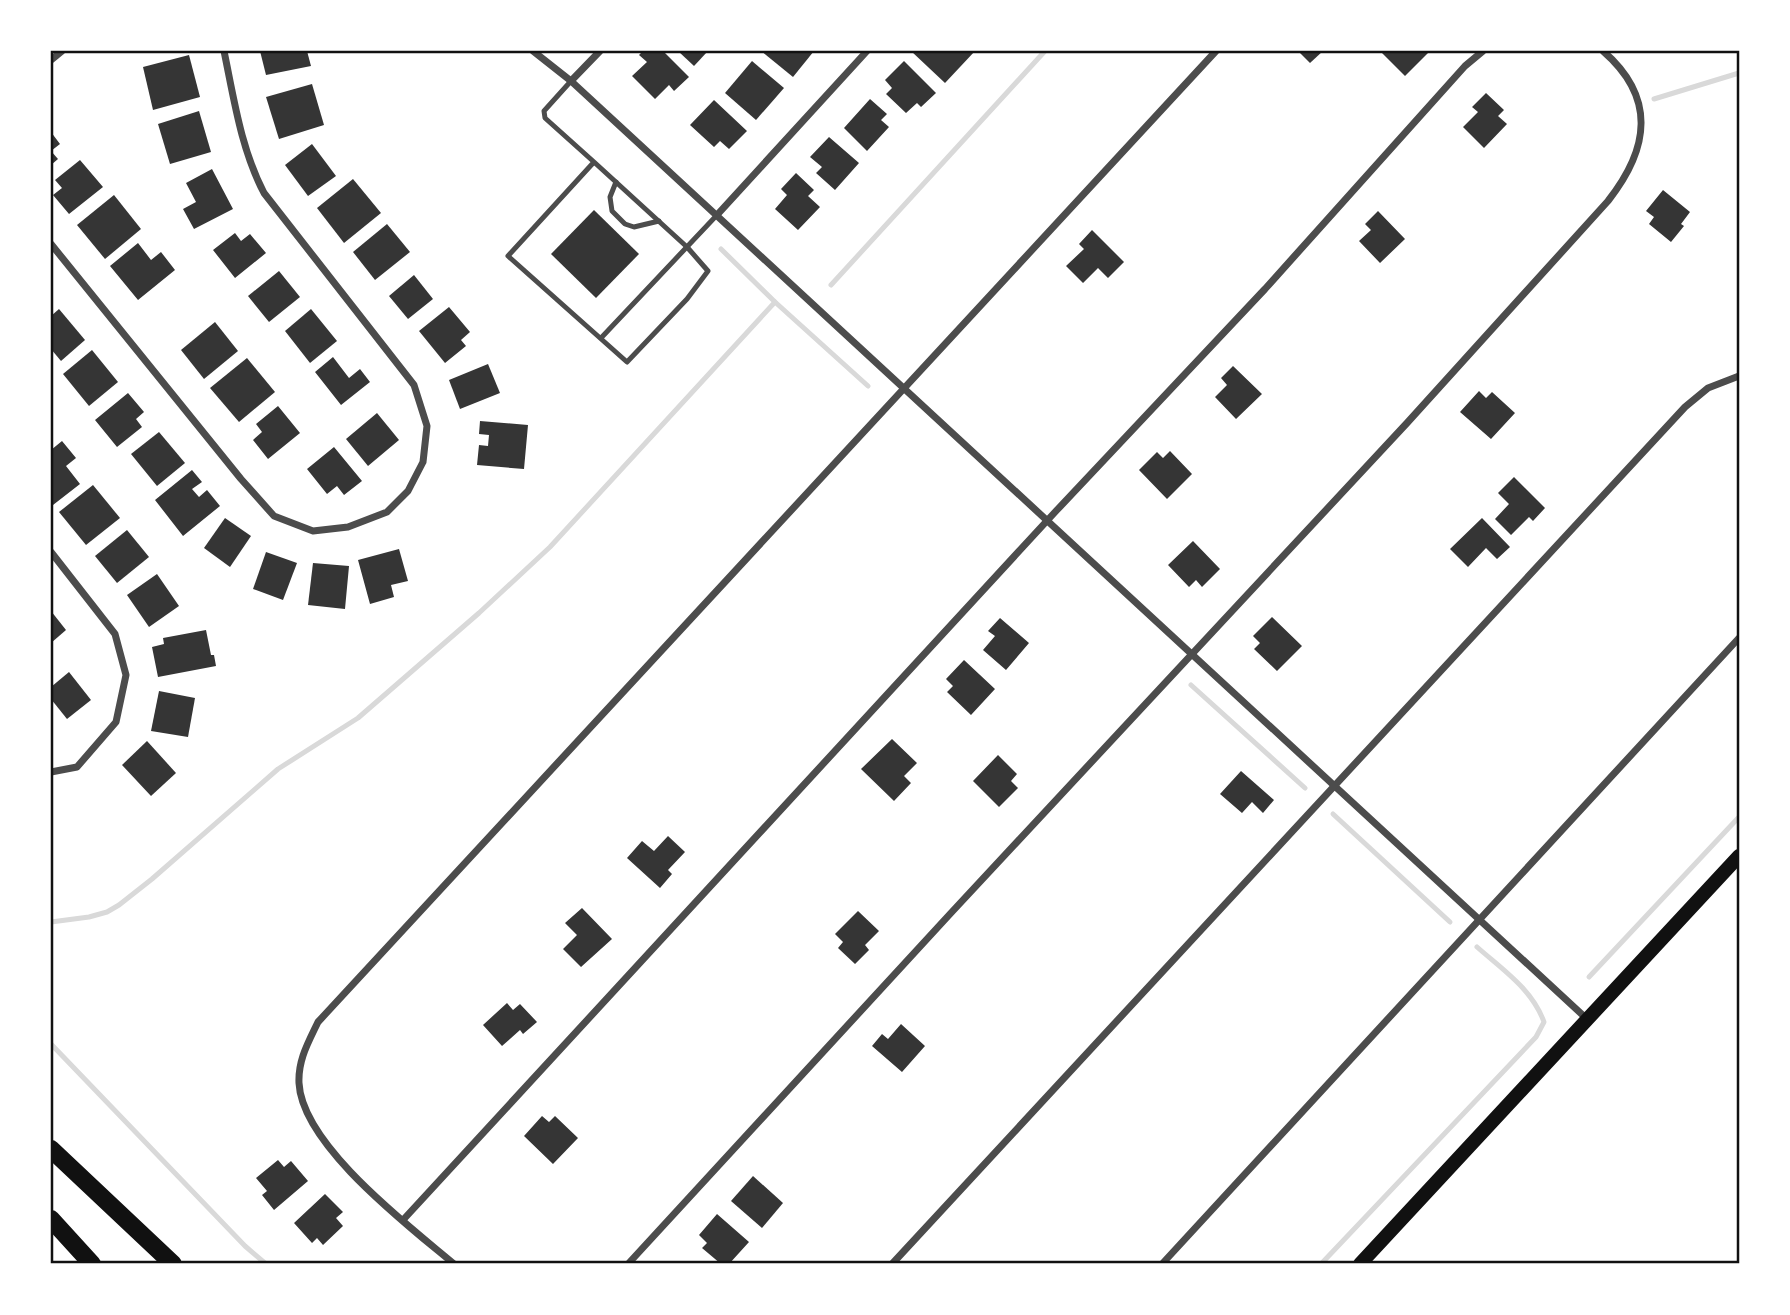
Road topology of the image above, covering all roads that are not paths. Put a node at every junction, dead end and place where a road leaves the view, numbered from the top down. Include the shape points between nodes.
1 (62, 51) edge
2 (224, 51) edge
3 (533, 51) edge
4 (600, 51) edge
5 (867, 51) edge
6 (1216, 51) edge
7 (1483, 51) edge
8 (1602, 51) edge
9 (51, 60) edge
10 (571, 81) junction
11 (594, 162) junction
12 (616, 182) junction
13 (717, 215) junction
14 (659, 221) junction
15 (51, 244) edge
16 (687, 247) junction
17 (601, 338) junction
18 (1739, 376) edge
19 (904, 389) junction
20 (1048, 520) junction
21 (51, 552) edge
22 (1739, 638) edge
23 (1191, 654) junction
24 (51, 772) edge
25 (1334, 787) junction
26 (1739, 856) edge
27 (1479, 919) junction
28 (1587, 1019) junction
29 (51, 1149) edge
30 (51, 1219) edge
31 (403, 1220) junction
32 (92, 1264) edge
33 (173, 1264) edge
34 (454, 1264) edge
35 (628, 1264) edge
36 (891, 1264) edge
37 (1162, 1264) edge
38 (1360, 1264) edge

1 - 9 street
2 - 15 street via 246,149 264,193 414,385 427,426 423,462 408,491 387,512 348,527 313,531 274,516
3 - 10 street
4 - 10 street
5 - 13 street
6 - 19 street
7 - 20 street
8 - 23 street via 1630,84 1641,114 1639,151 1626,177 1407,423
10 - 11 lane via 544,111 545,118
10 - 13 street
11 - 12 lane
11 - 17 lane via 508,256
12 - 14 lane
12 - 14 lane via 610,197 612,211 625,224 634,228
13 - 16 lane
13 - 19 street
14 - 16 lane
16 - 17 lane
16 - 17 lane via 708,271 687,299 627,362
18 - 25 street via 1708,388 1685,407
19 - 20 street
19 - 31 street via 318,1023 301,1056 299,1084 304,1105 335,1157
20 - 23 street
20 - 31 street
21 - 24 street via 115,634 126,675 116,722 76,767
22 - 27 street
23 - 25 street
23 - 35 street
25 - 27 street
25 - 36 street
26 - 28 main road
27 - 28 street
27 - 37 street
28 - 38 main road
29 - 33 highway
30 - 32 highway
31 - 34 street

